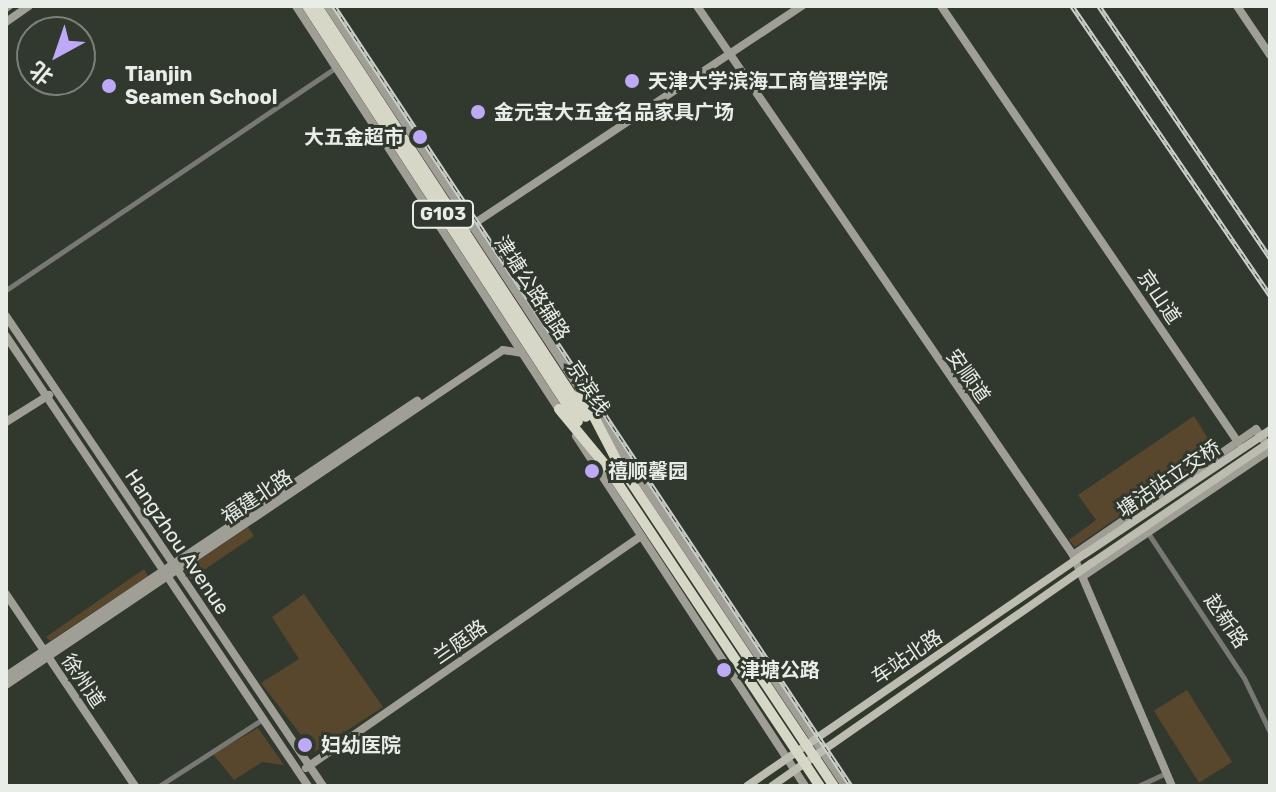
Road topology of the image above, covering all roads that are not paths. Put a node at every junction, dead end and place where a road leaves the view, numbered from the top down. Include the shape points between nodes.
1 (29, 6) edge
2 (296, 6) edge
3 (307, 6) edge
4 (317, 6) edge
5 (328, 6) edge
6 (697, 6) edge
7 (802, 6) edge
8 (941, 6) edge
9 (1237, 6) edge
10 (1243, 6) edge
11 (6, 22) edge
12 (1270, 45) edge
13 (731, 53) junction
14 (1270, 55) edge
15 (337, 67) junction
16 (472, 225) junction
17 (450, 240) junction
18 (6, 290) edge
19 (6, 316) edge
20 (503, 322) junction
21 (6, 336) edge
22 (526, 358) junction
23 (580, 390) junction
24 (55, 391) junction
25 (46, 396) junction
26 (559, 409) junction
27 (582, 420) junction
28 (6, 422) edge
29 (1270, 430) edge
30 (1238, 442) junction
31 (1270, 442) edge
32 (1270, 450) edge
33 (612, 464) junction
34 (1148, 532) junction
35 (639, 537) junction
36 (1085, 554) joint
37 (1075, 557) junction
38 (1092, 563) joint
39 (175, 568) junction
40 (1082, 573) junction
41 (165, 575) junction
42 (6, 594) edge
43 (46, 654) junction
44 (6, 676) edge
45 (6, 685) edge
46 (263, 719) junction
47 (1270, 732) edge
48 (814, 740) junction
49 (822, 752) junction
50 (787, 759) junction
51 (309, 766) junction
52 (795, 771) junction
53 (299, 773) junction
54 (1166, 773) junction
55 (135, 786) edge
56 (159, 786) edge
57 (308, 786) edge
58 (323, 786) edge
59 (747, 786) edge
60 (772, 786) edge
61 (805, 786) edge
62 (820, 786) edge
63 (834, 786) edge
64 (845, 786) edge
65 (1138, 786) edge
66 (1172, 786) edge

1 - 11 street
2 - 15 street
3 - 27 highway, 京滨线 / G103, bridge
4 - 27 highway, 京滨线 / G103, bridge
5 - 16 street, 津塘公路辅路 / G103
6 - 13 street, 安顺道
7 - 13 street
8 - 30 street, 京山道
9 - 14 street
10 - 12 street
13 - 16 street
13 - 37 street, 安顺道
15 - 17 street
15 - 18 street
16 - 17 street
16 - 23 street, 津塘公路辅路 / G103
17 - 20 street
19 - 24 street, Hangzhou Avenue
20 - 22 street
20 - 39 street, 福建北路 via 501,345
21 - 25 street, Hangzhou Avenue
22 - 26 street
22 - 39 street, 福建北路 via 503,350
23 - 33 highway, G103
23 - 48 street, 津塘公路辅路 / G103
24 - 25 street
24 - 39 street, Hangzhou Avenue
25 - 28 street
25 - 41 street, Hangzhou Avenue
26 - 33 highway
26 - 35 street
27 - 33 highway, 京滨线 / G103
29 - 36 main road, 塘沽站立交桥, bridge
30 - 32 street via 1256,429
30 - 37 street
31 - 38 main road, 塘沽站立交桥, bridge
32 - 34 street
33 - 62 highway, 京滨线 / G103, bridge
33 - 63 highway, 京滨线 / G103, bridge
34 - 40 street
34 - 47 street, 赵新路 via 1244,678
35 - 50 street
35 - 51 street, 兰庭路
36 - 37 main road, 车站北路
37 - 40 street, 安顺道
37 - 48 main road, 车站北路
38 - 40 main road, 车站北路
39 - 41 street, 福建北路
39 - 51 street, Hangzhou Avenue
40 - 49 main road, 车站北路
40 - 54 street, 安顺道
41 - 43 street, 福建北路
41 - 46 street, Hangzhou Avenue
42 - 43 street, 徐州道
43 - 44 street, 福建北路
43 - 45 street, 福建北路
43 - 55 street, 徐州道
46 - 53 street, Hangzhou Avenue
46 - 56 street
48 - 49 street, 津塘公路辅路 / G103
48 - 50 main road, 车站北路
49 - 52 main road, 车站北路
49 - 64 street, 津塘公路辅路 / G103
50 - 52 street
50 - 59 main road, 车站北路
51 - 53 street, 兰庭路
51 - 58 street, Hangzhou Avenue
52 - 60 main road, 车站北路
52 - 61 street
53 - 57 street, Hangzhou Avenue
54 - 65 street
54 - 66 street, 安顺道

